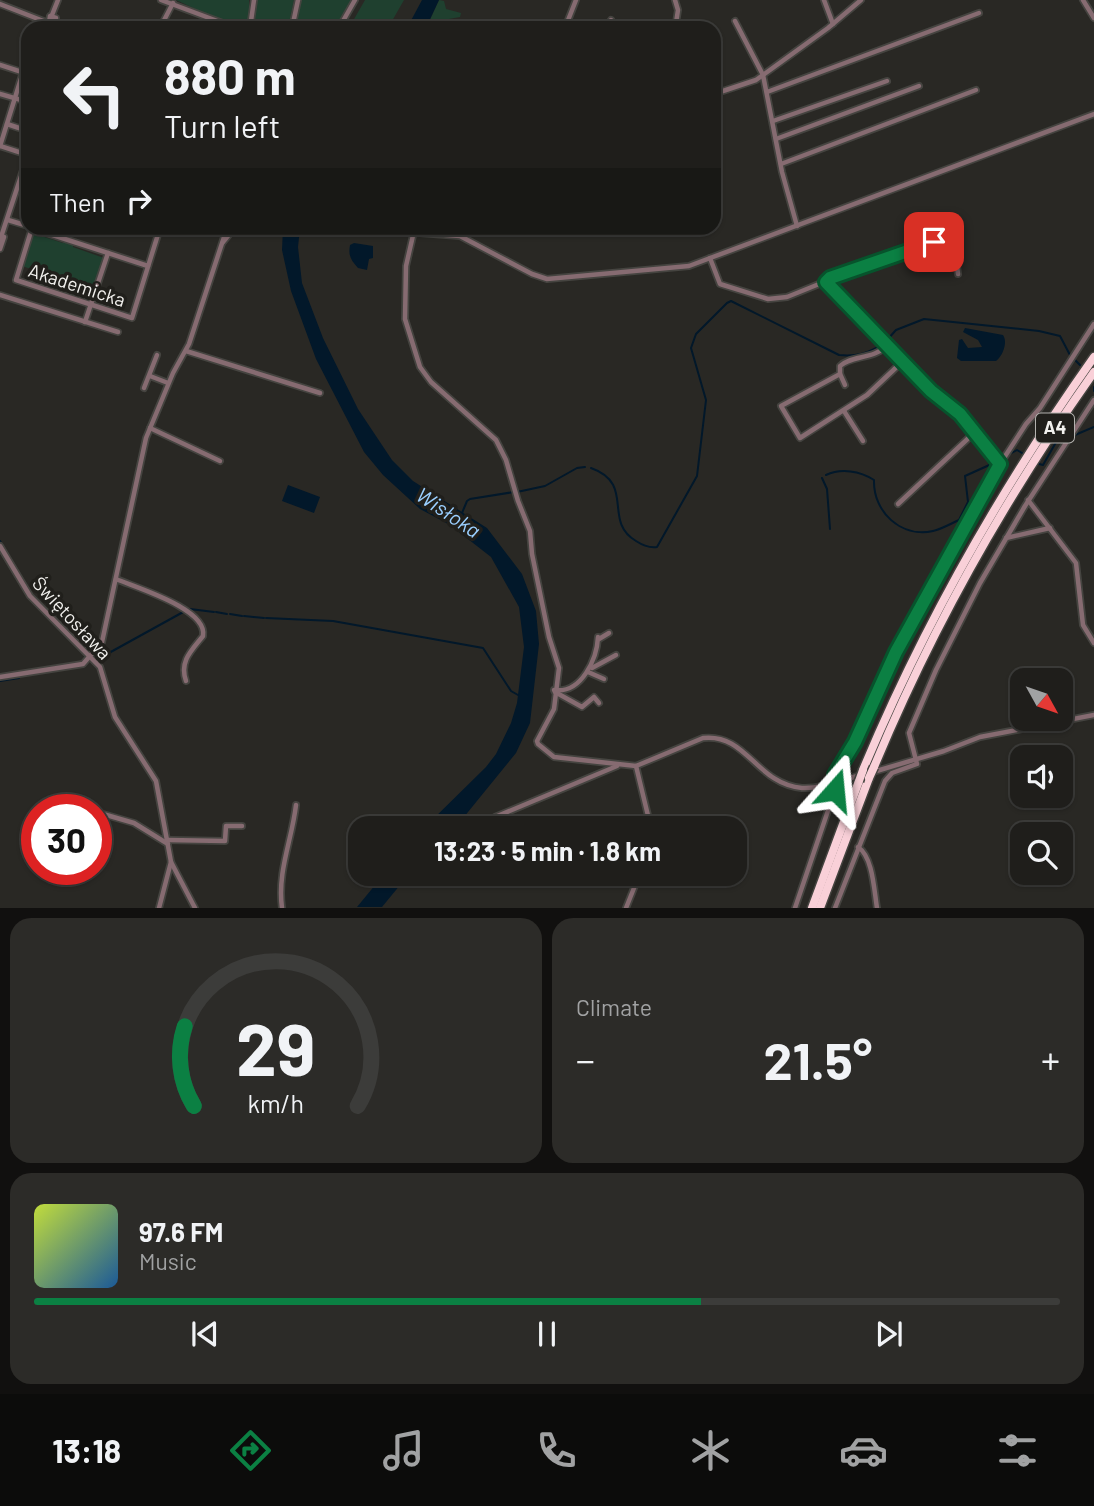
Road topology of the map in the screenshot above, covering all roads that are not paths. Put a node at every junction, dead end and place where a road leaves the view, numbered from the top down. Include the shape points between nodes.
1 (161, 0) edge
2 (254, 0) edge
3 (298, 0) edge
4 (355, 0) edge
5 (576, 0) edge
6 (675, 0) edge
7 (824, 0) edge
8 (861, 0) edge
9 (1083, 0) edge
10 (57, 3) edge
11 (173, 3) junction
12 (0, 4) edge
13 (979, 13) dead end
14 (1094, 18) edge
15 (49, 21) edge
16 (53, 21) edge
17 (164, 21) edge
18 (218, 21) edge
19 (251, 21) edge
20 (294, 21) edge
21 (343, 21) edge
22 (568, 21) edge
23 (676, 21) edge
24 (735, 21) dead end
25 (833, 24) junction
26 (0, 65) edge
27 (21, 71) edge
28 (762, 75) junction
29 (887, 81) dead end
30 (21, 83) edge
31 (919, 86) dead end
32 (976, 90) dead end
33 (721, 91) edge
34 (767, 92) junction
35 (0, 94) edge
36 (14, 98) junction
37 (21, 100) edge
38 (1094, 114) edge
39 (0, 117) edge
40 (773, 121) junction
41 (7, 122) junction
42 (21, 128) edge
43 (776, 139) junction
44 (0, 146) edge
45 (21, 153) edge
46 (781, 164) junction
47 (21, 178) edge
48 (8, 220) junction
49 (21, 224) edge
50 (797, 226) junction
51 (28, 235) edge
52 (54, 235) edge
53 (158, 235) edge
54 (226, 235) edge
55 (413, 235) edge
56 (456, 235) edge
57 (0, 240) edge
58 (0, 249) edge
59 (108, 253) junction
60 (710, 258) junction
61 (148, 267) junction
62 (958, 274) dead end
63 (826, 282) junction
64 (0, 295) edge
65 (90, 304) junction
66 (85, 321) junction
67 (1094, 324) edge
68 (118, 332) dead end
69 (888, 345) junction
70 (186, 351) junction
71 (157, 355) dead end
72 (1094, 357) edge
73 (903, 361) junction
74 (1094, 372) edge
75 (840, 374) junction
76 (149, 376) junction
77 (168, 383) junction
78 (845, 385) dead end
79 (144, 388) dead end
80 (320, 393) dead end
81 (1094, 400) edge
82 (844, 411) junction
83 (150, 428) junction
84 (975, 432) junction
85 (863, 441) dead end
86 (220, 461) dead end
87 (1000, 464) junction
88 (1015, 483) junction
89 (1028, 500) junction
90 (898, 504) dead end
91 (1050, 528) junction
92 (1006, 538) junction
93 (0, 546) edge
94 (116, 579) junction
95 (608, 633) dead end
96 (1094, 643) edge
97 (91, 656) junction
98 (616, 656) dead end
99 (589, 671) junction
100 (0, 677) edge
101 (604, 679) dead end
102 (186, 681) dead end
103 (554, 691) junction
104 (599, 703) dead end
105 (1094, 715) edge
106 (917, 759) junction
107 (618, 766) junction
108 (636, 766) junction
109 (835, 782) junction
110 (296, 805) dead end
111 (497, 816) edge
112 (650, 816) edge
113 (112, 817) edge
114 (242, 826) dead end
115 (168, 842) junction
116 (858, 846) junction
117 (171, 862) junction
118 (635, 886) edge
119 (159, 908) edge
120 (195, 908) edge
121 (282, 908) edge
122 (626, 908) edge
123 (796, 908) edge
124 (811, 908) edge
125 (820, 908) edge
126 (835, 908) edge
127 (877, 908) edge

1 - 11 street
2 - 19 street
3 - 20 street
4 - 21 street
5 - 22 street
6 - 23 street
7 - 25 street
8 - 25 street
9 - 14 street
10 - 16 street
11 - 17 street
11 - 18 street
12 - 15 street
13 - 34 street
24 - 28 street
25 - 28 street
26 - 27 street
28 - 33 street
28 - 34 street
29 - 40 street
30 - 36 street
31 - 43 street
32 - 46 street
34 - 40 street
35 - 36 street
36 - 37 street
36 - 41 street
38 - 50 street
39 - 41 street
40 - 43 street
41 - 42 street
41 - 44 street
43 - 46 street
44 - 45 street
46 - 50 street
47 - 48 street
48 - 49 street, Akademicka
48 - 57 street
48 - 58 street
50 - 60 street
51 - 65 street, Akademicka via 15,279
52 - 59 street, Akademicka
53 - 61 street, Akademicka
54 - 70 street
55 - 103 street via 405,272 407,331 425,376 489,432 506,460 530,531 558,664
56 - 60 street via 547,279 675,268
59 - 61 street, Akademicka
59 - 65 street
60 - 63 street via 720,284 768,299
61 - 65 street, Akademicka via 132,318
62 - 63 street via 955,251 947,239
63 - 69 street
64 - 66 street
65 - 66 street
66 - 68 street
67 - 87 street
69 - 73 street
69 - 75 street via 868,357 844,362
70 - 77 street
70 - 80 street
71 - 76 street
72 - 88 highway, A4
73 - 82 street
73 - 84 street
74 - 88 highway, A4
75 - 78 street
75 - 82 street via 781,406 800,438
76 - 77 street
76 - 79 street
77 - 83 street
81 - 89 street
82 - 85 street
83 - 86 street
83 - 94 street
84 - 87 street
84 - 90 street
87 - 109 street via 896,652
88 - 124 highway, A4, bridge via 930,625 863,770
88 - 125 highway, A4, bridge via 937,630 874,767
89 - 91 street
89 - 92 street
91 - 92 street
91 - 96 street via 1076,563 1083,625
92 - 106 street via 936,670 909,733
93 - 97 street, Świętosława via 30,596
94 - 97 street via 104,638
94 - 102 street via 188,610 204,630 186,660
95 - 99 street via 598,638
97 - 100 street via 82,664
97 - 115 street, Świętosława via 104,673 115,717 158,785
98 - 99 street
99 - 101 street
99 - 103 street via 563,690
103 - 104 street via 582,707 594,697
103 - 107 street via 552,713 538,744 554,757
105 - 106 street via 981,737
106 - 109 street
106 - 116 street via 916,766 888,777
107 - 108 street
107 - 111 street
108 - 109 street via 713,737 734,743 783,784 807,788
108 - 112 street
109 - 123 street
110 - 121 street via 280,877
113 - 115 street
114 - 115 street via 226,826 225,841
115 - 117 street, Świętosława
116 - 126 street
116 - 127 street via 872,877
117 - 119 street, Świętosława
117 - 120 street
118 - 122 street

